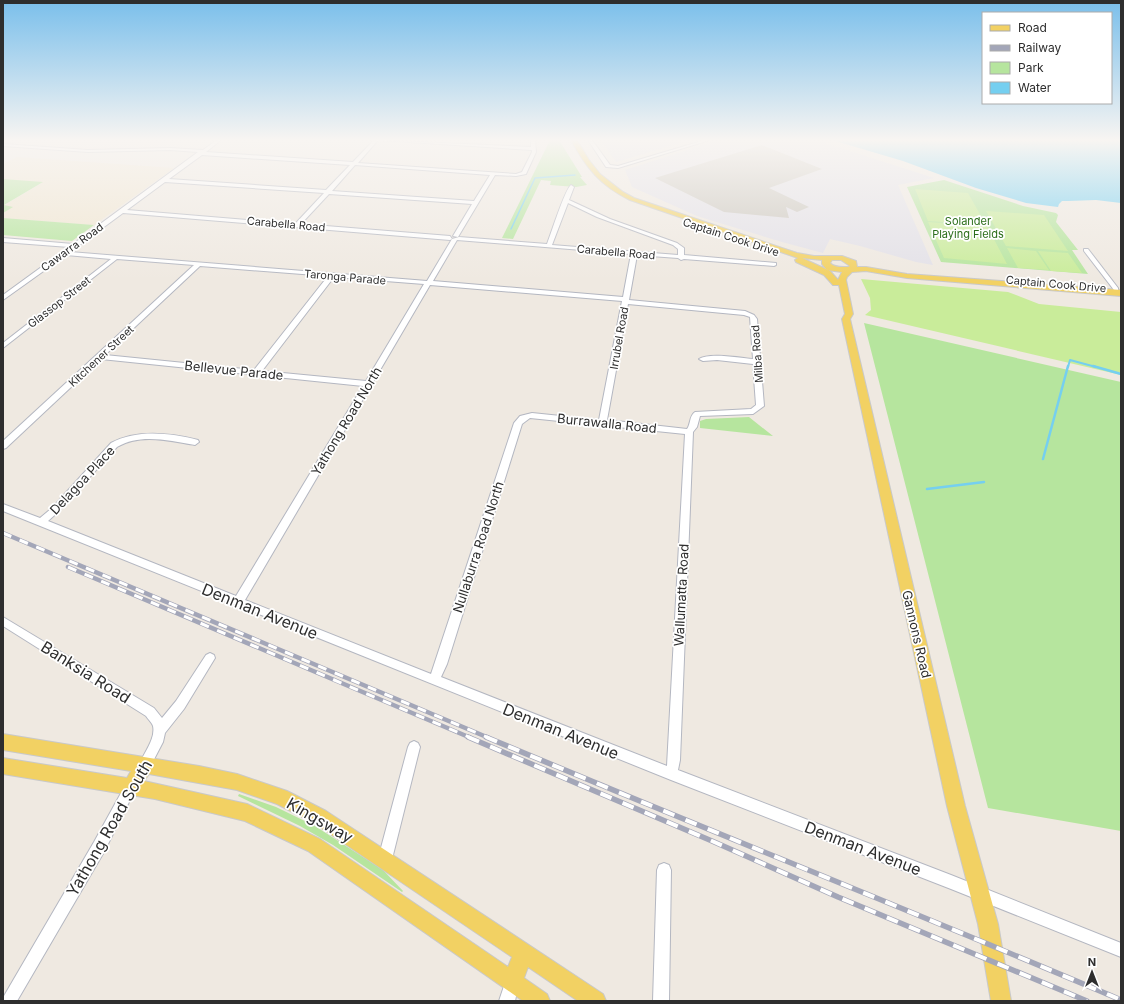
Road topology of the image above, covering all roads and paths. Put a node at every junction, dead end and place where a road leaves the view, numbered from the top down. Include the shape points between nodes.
1 (155, 187) edge
2 (257, 187) edge
3 (332, 187) edge
4 (485, 187) edge
5 (571, 187) dead end
6 (601, 187) edge
7 (610, 187) edge
8 (327, 192) junction
9 (565, 201) junction
10 (476, 203) junction
11 (122, 211) junction
12 (297, 225) junction
13 (455, 238) junction
14 (3, 240) edge
15 (74, 246) junction
16 (549, 246) junction
17 (1086, 250) dead end
18 (64, 253) junction
19 (634, 254) junction
20 (116, 258) junction
21 (681, 258) junction
22 (792, 258) junction
23 (830, 258) junction
24 (848, 260) junction
25 (774, 264) dead end
26 (198, 265) junction
27 (831, 268) junction
28 (850, 269) junction
29 (332, 276) junction
30 (427, 283) junction
31 (836, 283) junction
32 (1119, 290) edge
33 (3, 298) edge
34 (626, 301) junction
35 (846, 319) junction
36 (3, 346) edge
37 (100, 357) junction
38 (703, 359) dead end
39 (757, 362) junction
40 (257, 372) junction
41 (368, 384) junction
42 (694, 416) joint
43 (525, 417) joint
44 (603, 422) junction
45 (689, 432) junction
46 (195, 442) dead end
47 (3, 446) edge
48 (3, 507) edge
49 (41, 522) junction
50 (238, 602) junction
51 (3, 621) edge
52 (210, 658) dead end
53 (434, 680) junction
54 (159, 731) junction
55 (3, 742) edge
56 (414, 747) dead end
57 (145, 765) junction
58 (3, 766) edge
59 (671, 774) junction
60 (130, 788) junction
61 (384, 859) junction
62 (664, 870) dead end
63 (980, 893) junction
64 (1121, 950) edge
65 (524, 952) junction
66 (510, 992) edge
67 (9, 1001) edge
68 (540, 1001) edge
69 (596, 1001) edge
70 (661, 1001) edge
71 (1001, 1001) edge

1 - 11 street, Cawarra Road
2 - 8 street
3 - 8 street
4 - 10 street, Yathong Road North
5 - 9 street
6 - 22 main road, Captain Cook Drive via 617,198 647,210
7 - 23 main road, Captain Cook Drive via 632,200 796,255
8 - 10 street
8 - 12 street
9 - 16 street
9 - 21 street via 597,216 678,245 681,249
10 - 13 street, Yathong Road North
11 - 12 street, Carabella Road
11 - 15 street, Cawarra Road
12 - 13 street, Carabella Road
13 - 16 street, Carabella Road
13 - 30 street, Yathong Road North
14 - 15 street
15 - 18 street, Cawarra Road
16 - 19 street, Carabella Road
17 - 32 street
18 - 20 street, Taronga Parade
18 - 33 street, Cawarra Road
19 - 21 street, Carabella Road
19 - 34 street, Irrubel Road
20 - 26 street, Taronga Parade
20 - 36 street, Glassop Street
21 - 25 street, Carabella Road
22 - 27 main road, Captain Cook Drive
22 - 31 main road via 827,273
23 - 24 main road, Captain Cook Drive
23 - 27 main road via 825,262
24 - 28 main road via 854,265
24 - 32 main road, Captain Cook Drive via 903,272
26 - 29 street, Taronga Parade
26 - 37 street, Kitchener Street
27 - 28 main road, Captain Cook Drive via 843,271
27 - 31 main road
28 - 32 main road, Captain Cook Drive via 922,278
28 - 35 main road, Gannons Road via 842,280 849,314
29 - 30 street, Taronga Parade
29 - 40 street
30 - 34 street, Taronga Parade
30 - 41 street, Yathong Road North
31 - 35 main road
34 - 39 street, Milba Road via 748,314 754,319
34 - 44 street, Irrubel Road
35 - 63 main road, Gannons Road via 916,633
37 - 40 street, Bellevue Parade
37 - 47 street, Kitchener Street
38 - 39 street
39 - 42 street, Milba Road via 760,404 758,409 700,413
40 - 41 street, Bellevue Parade
41 - 50 street, Yathong Road North
42 - 45 street, Wallumatta Road
43 - 44 street, Burrawalla Road
43 - 53 street, Nullaburra Road North via 518,423
44 - 45 street, Burrawalla Road
45 - 59 street, Wallumatta Road via 674,760
46 - 49 street, Delagoa Place via 139,436 122,440 114,445
48 - 49 street, Denman Avenue
49 - 50 street, Denman Avenue
50 - 53 street, Denman Avenue
51 - 54 street, Banksia Road via 150,712 159,724
52 - 54 street, Yathong Road South
53 - 59 street, Denman Avenue
54 - 57 street, Yathong Road South via 157,742
55 - 57 main road, Kingsway
56 - 61 street
57 - 60 main road, Yathong Road South
57 - 61 main road, Kingsway via 225,779 258,788 320,817
58 - 60 main road, Kingsway
59 - 63 street, Denman Avenue
60 - 66 main road, Kingsway via 155,791 247,813 314,845
60 - 67 street, Yathong Road South via 99,847
61 - 65 main road, Kingsway
62 - 70 street
63 - 64 street, Denman Avenue
63 - 71 main road, Gannons Road
65 - 66 main road
65 - 69 main road, Kingsway
66 - 68 main road, Kingsway

